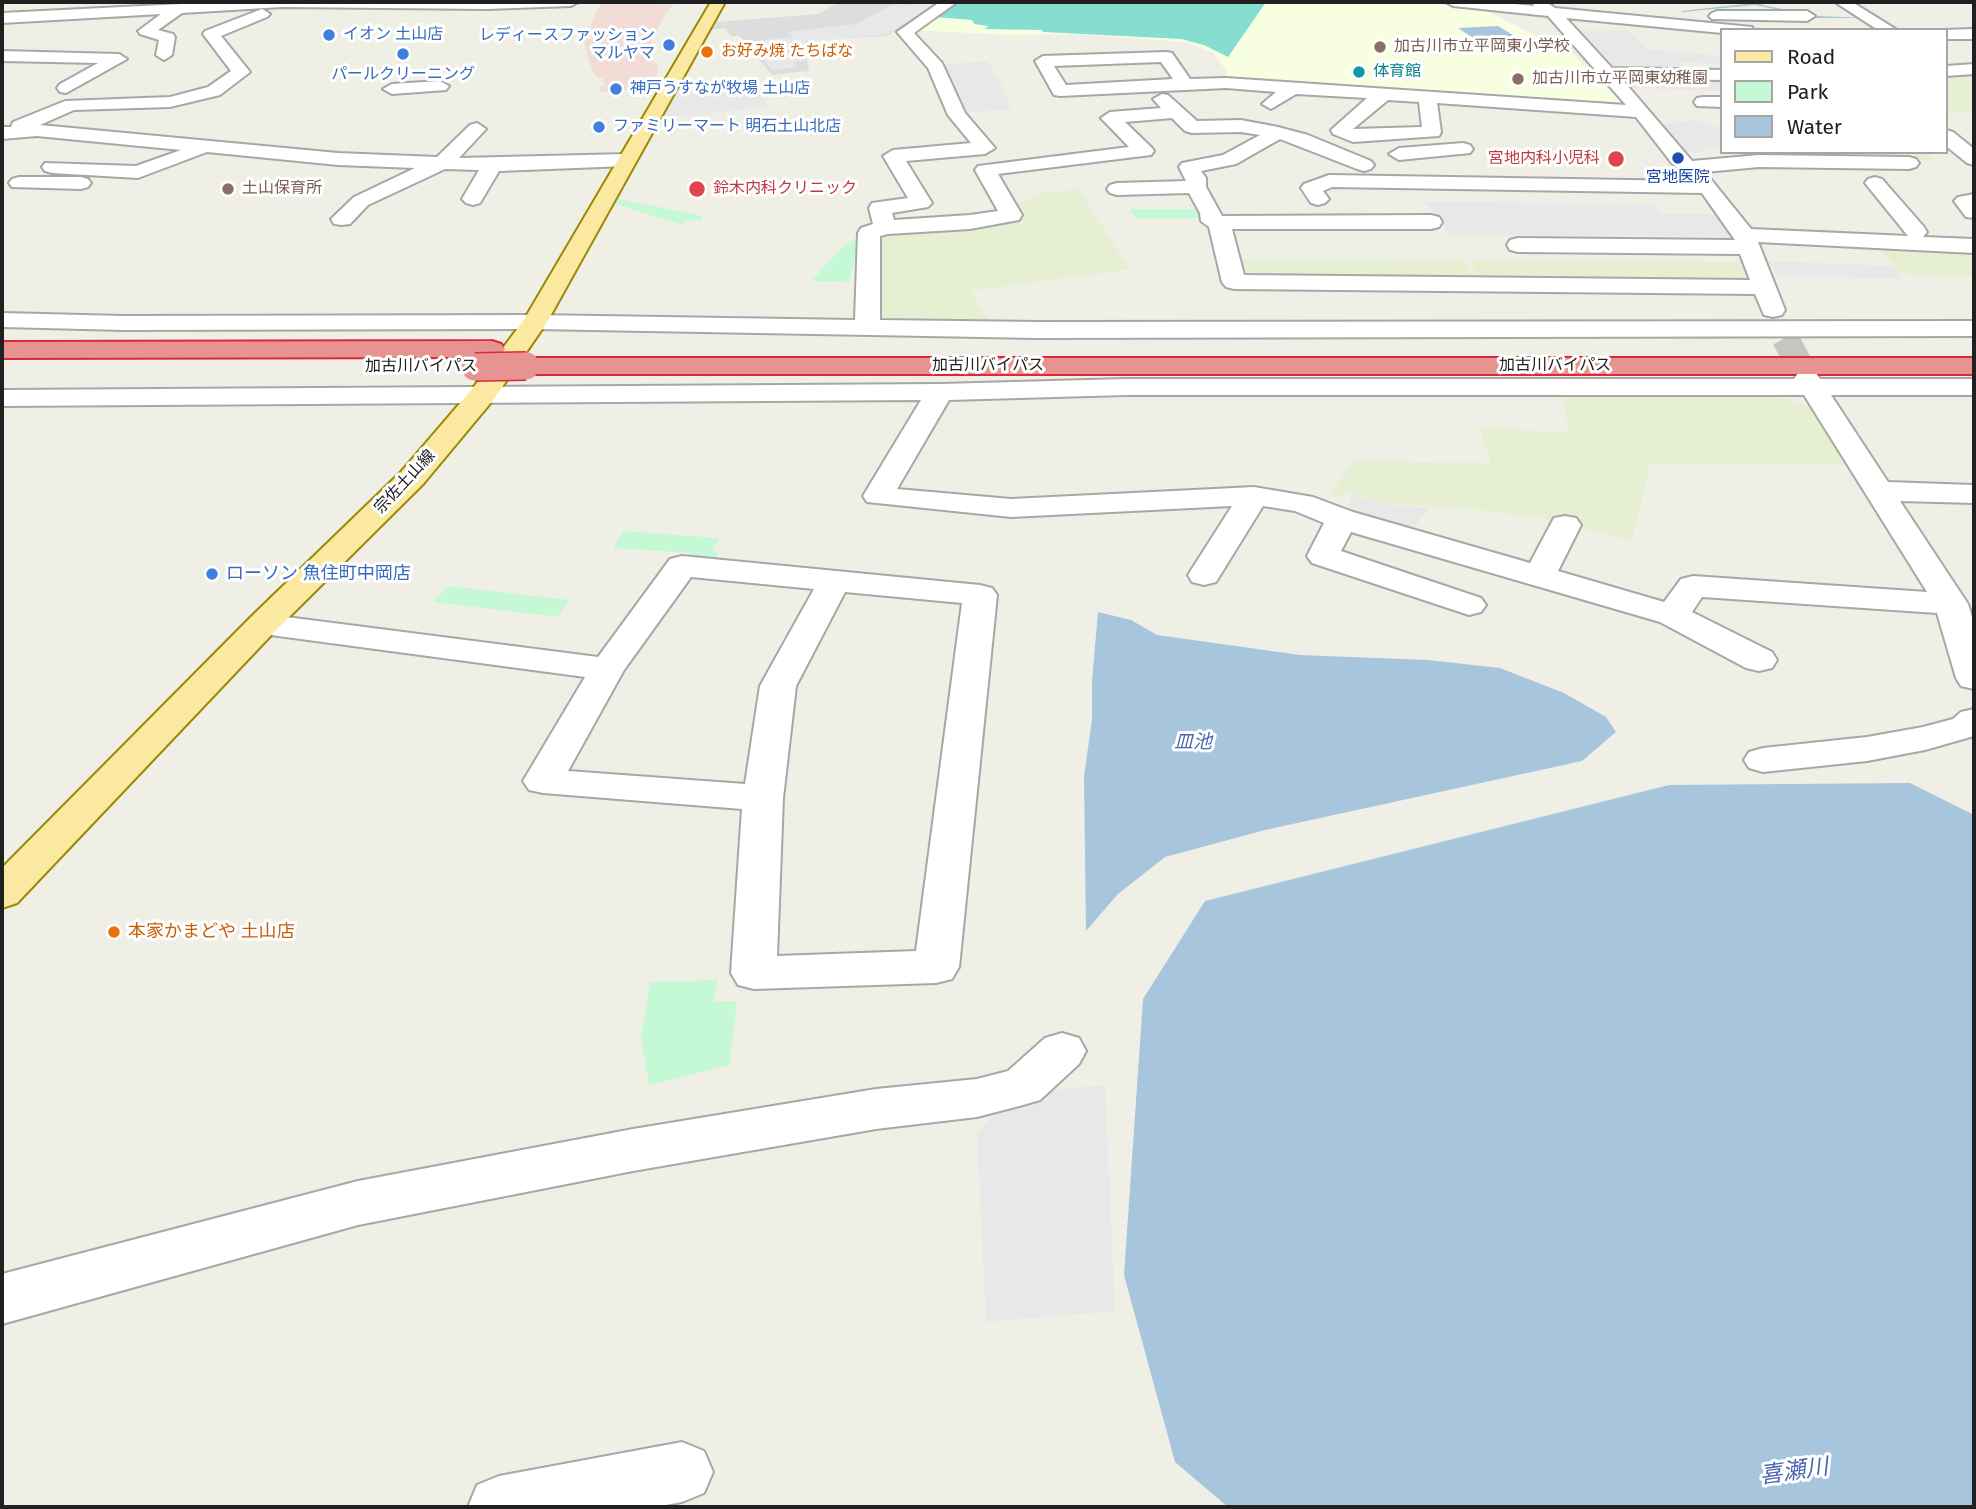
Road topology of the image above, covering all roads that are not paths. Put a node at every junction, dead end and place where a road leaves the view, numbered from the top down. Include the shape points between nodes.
1 (300, 2) edge
2 (570, 2) edge
3 (718, 2) edge
4 (950, 2) edge
5 (1453, 2) edge
6 (445, 3) edge
7 (181, 6) junction
8 (1545, 7) edge
9 (1825, 8) edge
10 (1748, 19) edge
11 (1665, 24) junction
12 (4, 28) edge
13 (1720, 28) edge
14 (1720, 28) edge
15 (1883, 28) edge
16 (1948, 34) edge
17 (1974, 34) edge
18 (1658, 40) dead end
19 (164, 55) dead end
20 (2, 56) edge
21 (1974, 69) edge
22 (1948, 71) edge
23 (1607, 73) junction
24 (1720, 75) edge
25 (1185, 83) junction
26 (440, 86) dead end
27 (66, 88) dead end
28 (1292, 88) junction
29 (392, 89) dead end
30 (1338, 92) junction
31 (1384, 94) junction
32 (1427, 97) junction
33 (1703, 102) dead end
34 (1720, 102) edge
35 (1320, 106) dead end
36 (1642, 112) junction
37 (1303, 120) dead end
38 (1241, 126) junction
39 (477, 129) dead end
40 (1949, 129) edge
41 (2, 133) edge
42 (1278, 133) junction
43 (207, 146) junction
44 (1026, 146) dead end
45 (1720, 146) edge
46 (1463, 149) dead end
47 (81, 153) dead end
48 (1053, 154) junction
49 (306, 157) junction
50 (1350, 157) junction
51 (1974, 159) edge
52 (627, 160) junction
53 (172, 161) junction
54 (442, 163) junction
55 (1909, 163) dead end
56 (492, 164) junction
57 (52, 167) dead end
58 (1687, 167) junction
59 (138, 172) junction
60 (272, 173) dead end
61 (1085, 180) dead end
62 (1393, 181) junction
63 (1760, 181) dead end
64 (19, 183) dead end
65 (105, 183) junction
66 (1875, 183) dead end
67 (1705, 185) junction
68 (1196, 187) junction
69 (1117, 189) dead end
70 (473, 199) dead end
71 (1318, 199) dead end
72 (1974, 200) edge
73 (74, 203) dead end
74 (1974, 212) edge
75 (342, 219) dead end
76 (1804, 221) dead end
77 (1431, 222) dead end
78 (1219, 223) junction
79 (1319, 223) junction
80 (1393, 223) junction
81 (885, 227) junction
82 (1741, 234) junction
83 (1974, 235) edge
84 (1919, 237) junction
85 (1408, 245) dead end
86 (1518, 245) dead end
87 (1327, 246) dead end
88 (1974, 246) edge
89 (1280, 283) junction
90 (1409, 284) junction
91 (1764, 287) junction
92 (2, 320) edge
93 (867, 328) junction
94 (1435, 329) junction
95 (1974, 329) edge
96 (1298, 330) junction
97 (1782, 334) junction
98 (532, 346) junction
99 (1974, 348) edge
100 (2, 350) edge
101 (1974, 366) edge
102 (2, 368) edge
103 (483, 370) junction
104 (1809, 384) junction
105 (1974, 387) edge
106 (940, 392) junction
107 (2, 398) edge
108 (1877, 491) junction
109 (1974, 494) edge
110 (1254, 496) junction
111 (1342, 519) junction
112 (1565, 525) dead end
113 (1204, 575) dead end
114 (1539, 577) junction
115 (835, 580) junction
116 (1951, 604) junction
117 (1469, 605) dead end
118 (1672, 615) junction
119 (263, 624) junction
120 (1759, 660) dead end
121 (607, 669) junction
122 (1974, 678) edge
123 (1974, 720) edge
124 (1763, 760) dead end
125 (763, 798) junction
126 (2, 892) edge
127 (1062, 1051) dead end
128 (2, 1299) edge
129 (682, 1472) dead end
130 (499, 1507) edge

1 - 6 street
1 - 7 street
1 - 41 street via 211,34 241,72 214,91 170,102 71,105
2 - 6 street
3 - 52 main road, 宗佐土山線
4 - 81 street via 905,32 936,66 957,115 992,148 893,156 921,202 880,208
5 - 8 street
7 - 12 street via 29,16
7 - 19 street via 146,31 167,37
8 - 11 street
8 - 23 street
9 - 10 street
9 - 15 street
10 - 13 street
11 - 14 street
11 - 18 street via 1663,29 1675,40
16 - 17 street
20 - 27 street via 119,59
21 - 22 street
23 - 24 street
23 - 36 street
25 - 25 street via 1060,91 1043,61 1164,53
25 - 28 street
26 - 29 street
28 - 30 street
28 - 38 street
30 - 31 street
30 - 35 street
31 - 32 street
31 - 32 street via 1340,130 1353,136 1432,132
32 - 36 street
33 - 34 street
36 - 58 street
37 - 42 street
38 - 42 street
38 - 48 street via 1110,118 1144,151
39 - 54 street
40 - 51 street
41 - 43 street via 37,130
42 - 50 street
42 - 68 street via 1258,154 1189,167
43 - 49 street
43 - 53 street
44 - 48 street
45 - 58 street
46 - 50 street
47 - 53 street
48 - 61 street
48 - 81 street via 985,170 1011,215
49 - 54 street
49 - 60 street
50 - 62 street
52 - 56 street
52 - 98 main road, 宗佐土山線
53 - 59 street
54 - 56 street
54 - 75 street via 361,201
55 - 58 street via 1822,167 1759,161
56 - 70 street
57 - 59 street
58 - 67 street
59 - 65 street
62 - 67 street
62 - 71 street via 1319,184 1311,188
63 - 67 street
64 - 65 street
65 - 73 street
66 - 84 street
67 - 82 street
68 - 69 street
68 - 78 street via 1212,221
72 - 74 street via 1965,201
76 - 82 street
77 - 80 street
78 - 79 street
78 - 89 street via 1234,282
79 - 80 street
79 - 87 street
80 - 85 street
81 - 93 street via 869,233
82 - 84 street
82 - 86 street
82 - 91 street
83 - 84 street
84 - 88 street
89 - 90 street
89 - 96 street
90 - 91 street
90 - 94 street
91 - 97 street
92 - 98 street
93 - 96 street
93 - 98 street
94 - 96 street
94 - 97 street
95 - 97 street
98 - 99 highway, 加古川バイパス
98 - 101 highway, 加古川バイパス
98 - 103 main road, 宗佐土山線
98 - 103 highway, 加古川バイパス, bridge
100 - 103 highway, 加古川バイパス
102 - 103 highway, 加古川バイパス
103 - 106 street
103 - 107 street
103 - 119 main road, 宗佐土山線 via 412,478
104 - 105 street
104 - 106 street
104 - 108 street
106 - 110 street via 878,496 1011,508
108 - 109 street
108 - 116 street
110 - 111 street via 1302,503
110 - 113 street
111 - 114 street
111 - 117 street via 1323,556
112 - 114 street
114 - 118 street
115 - 121 street via 682,566
115 - 125 street via 778,687
115 - 125 street via 980,595 936,967 754,973
116 - 118 street via 1693,586
116 - 122 street
118 - 120 street
119 - 121 street
119 - 126 main road, 宗佐土山線
121 - 125 street via 543,781
123 - 124 street via 1966,727 1867,749
127 - 128 street via 1023,1086 977,1098 633,1150 358,1203
129 - 130 street

